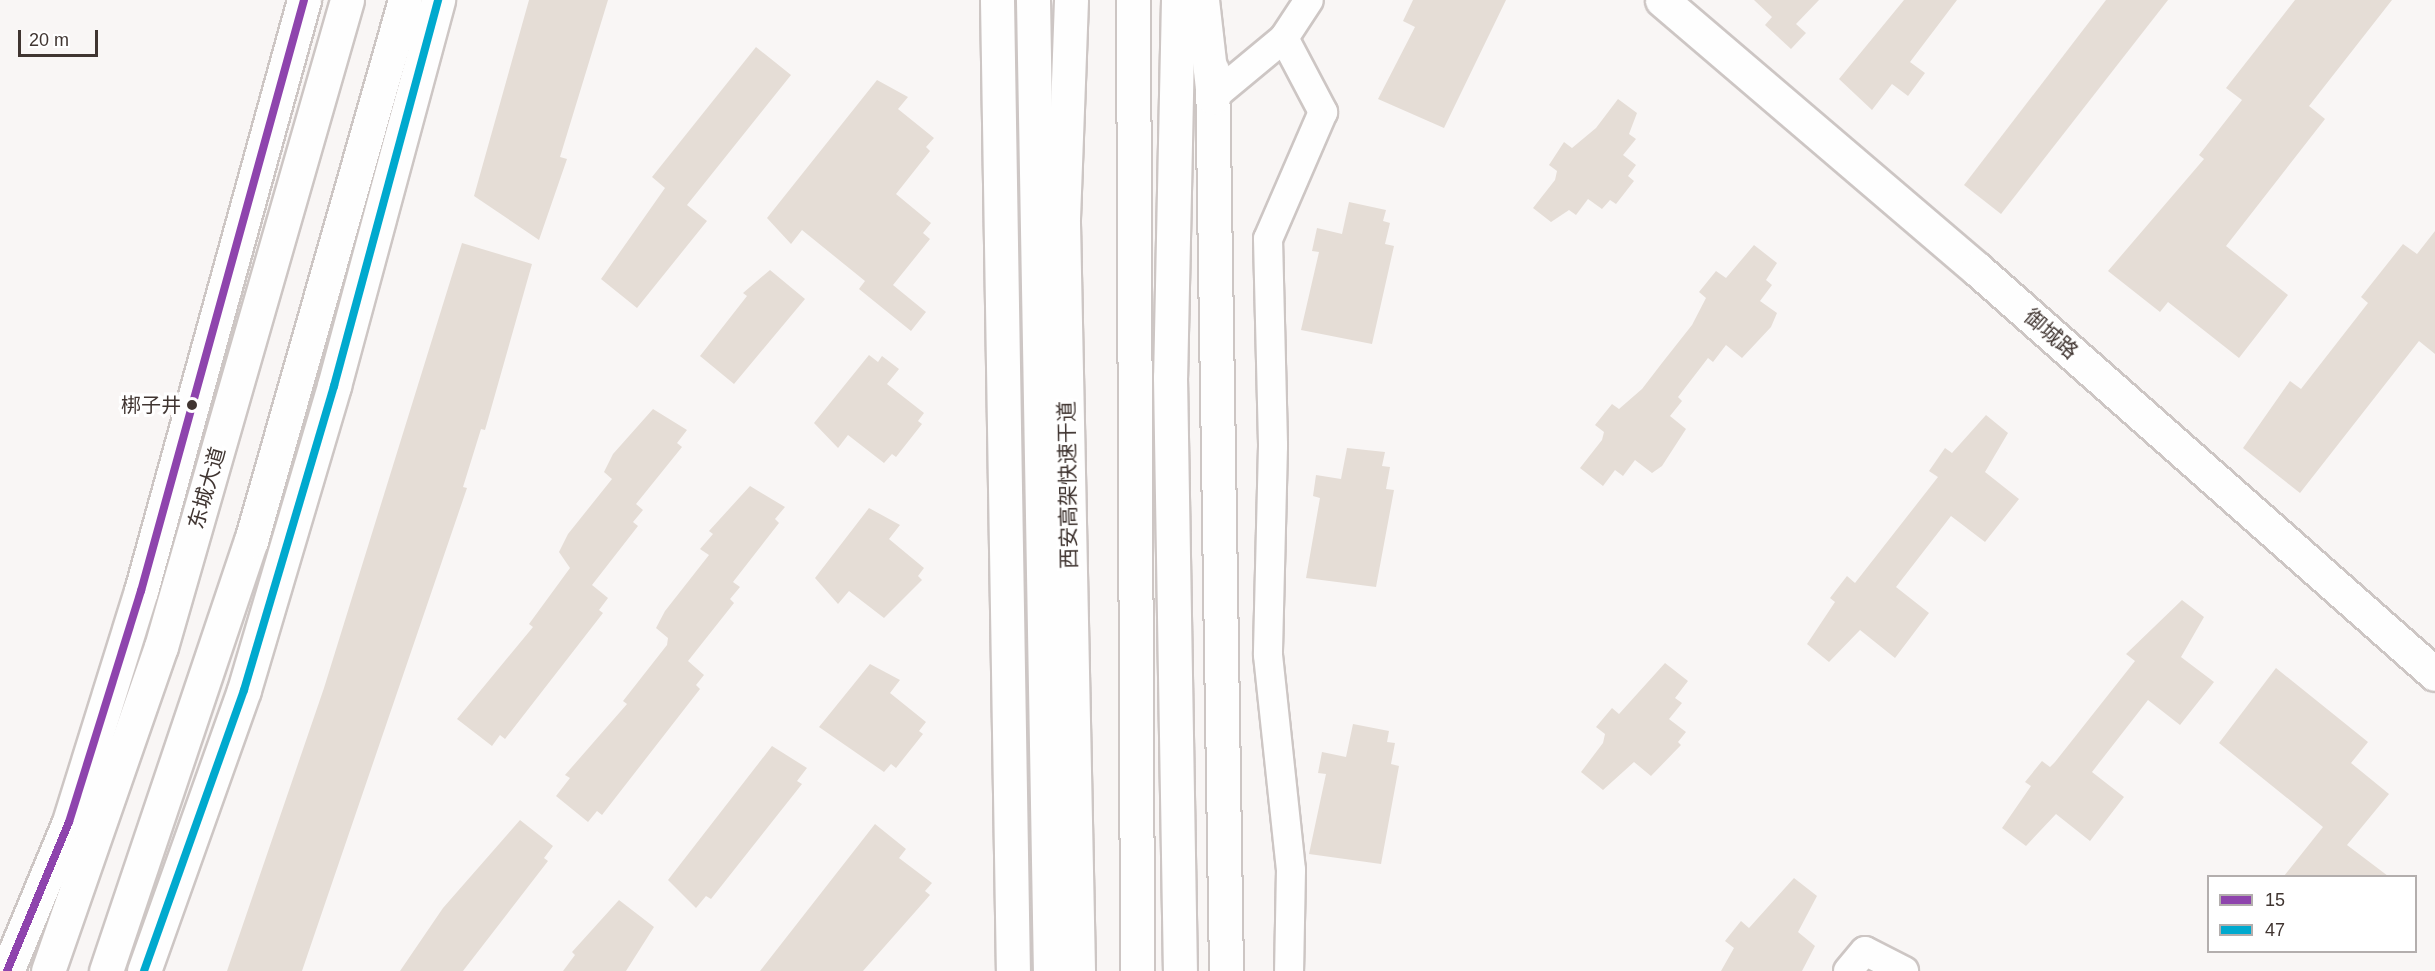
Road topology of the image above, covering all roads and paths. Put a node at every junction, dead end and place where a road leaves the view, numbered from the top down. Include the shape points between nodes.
1 (304, 0) edge
2 (347, 0) edge
3 (405, 0) edge
4 (438, 0) edge
5 (997, 0) edge
6 (1033, 0) edge
7 (1071, 0) edge
8 (1133, 0) edge
9 (1178, 0) edge
10 (1202, 0) edge
11 (1211, 0) edge
12 (1309, 0) edge
13 (1662, 0) edge
14 (1284, 38) junction
15 (1213, 97) junction
16 (2435, 674) edge
17 (6, 971) edge
18 (48, 971) edge
19 (106, 971) edge
20 (144, 971) edge
21 (1013, 971) edge
22 (1050, 971) edge
23 (1078, 971) edge
24 (1137, 971) edge
25 (1180, 971) edge
26 (1226, 971) edge
27 (1289, 971) edge
28 (1848, 971) edge
29 (1904, 971) edge

1 - 17 main road via 141,591 69,822
2 - 18 main road, 东城大道 via 161,647
3 - 19 main road via 251,541
4 - 20 main road via 334,386 244,690
5 - 21 main road
6 - 22 main road
7 - 23 main road, 西安高架快速干道 via 1063,222
8 - 24 main road
9 - 25 main road via 1170,377
10 - 15 main road
11 - 15 main road
12 - 14 street
13 - 16 main road, 御城路 via 1977,269
14 - 15 street
14 - 27 street via 1323,112 1268,239 1273,446 1268,655 1291,870
15 - 26 main road
28 - 29 street via 1865,951

